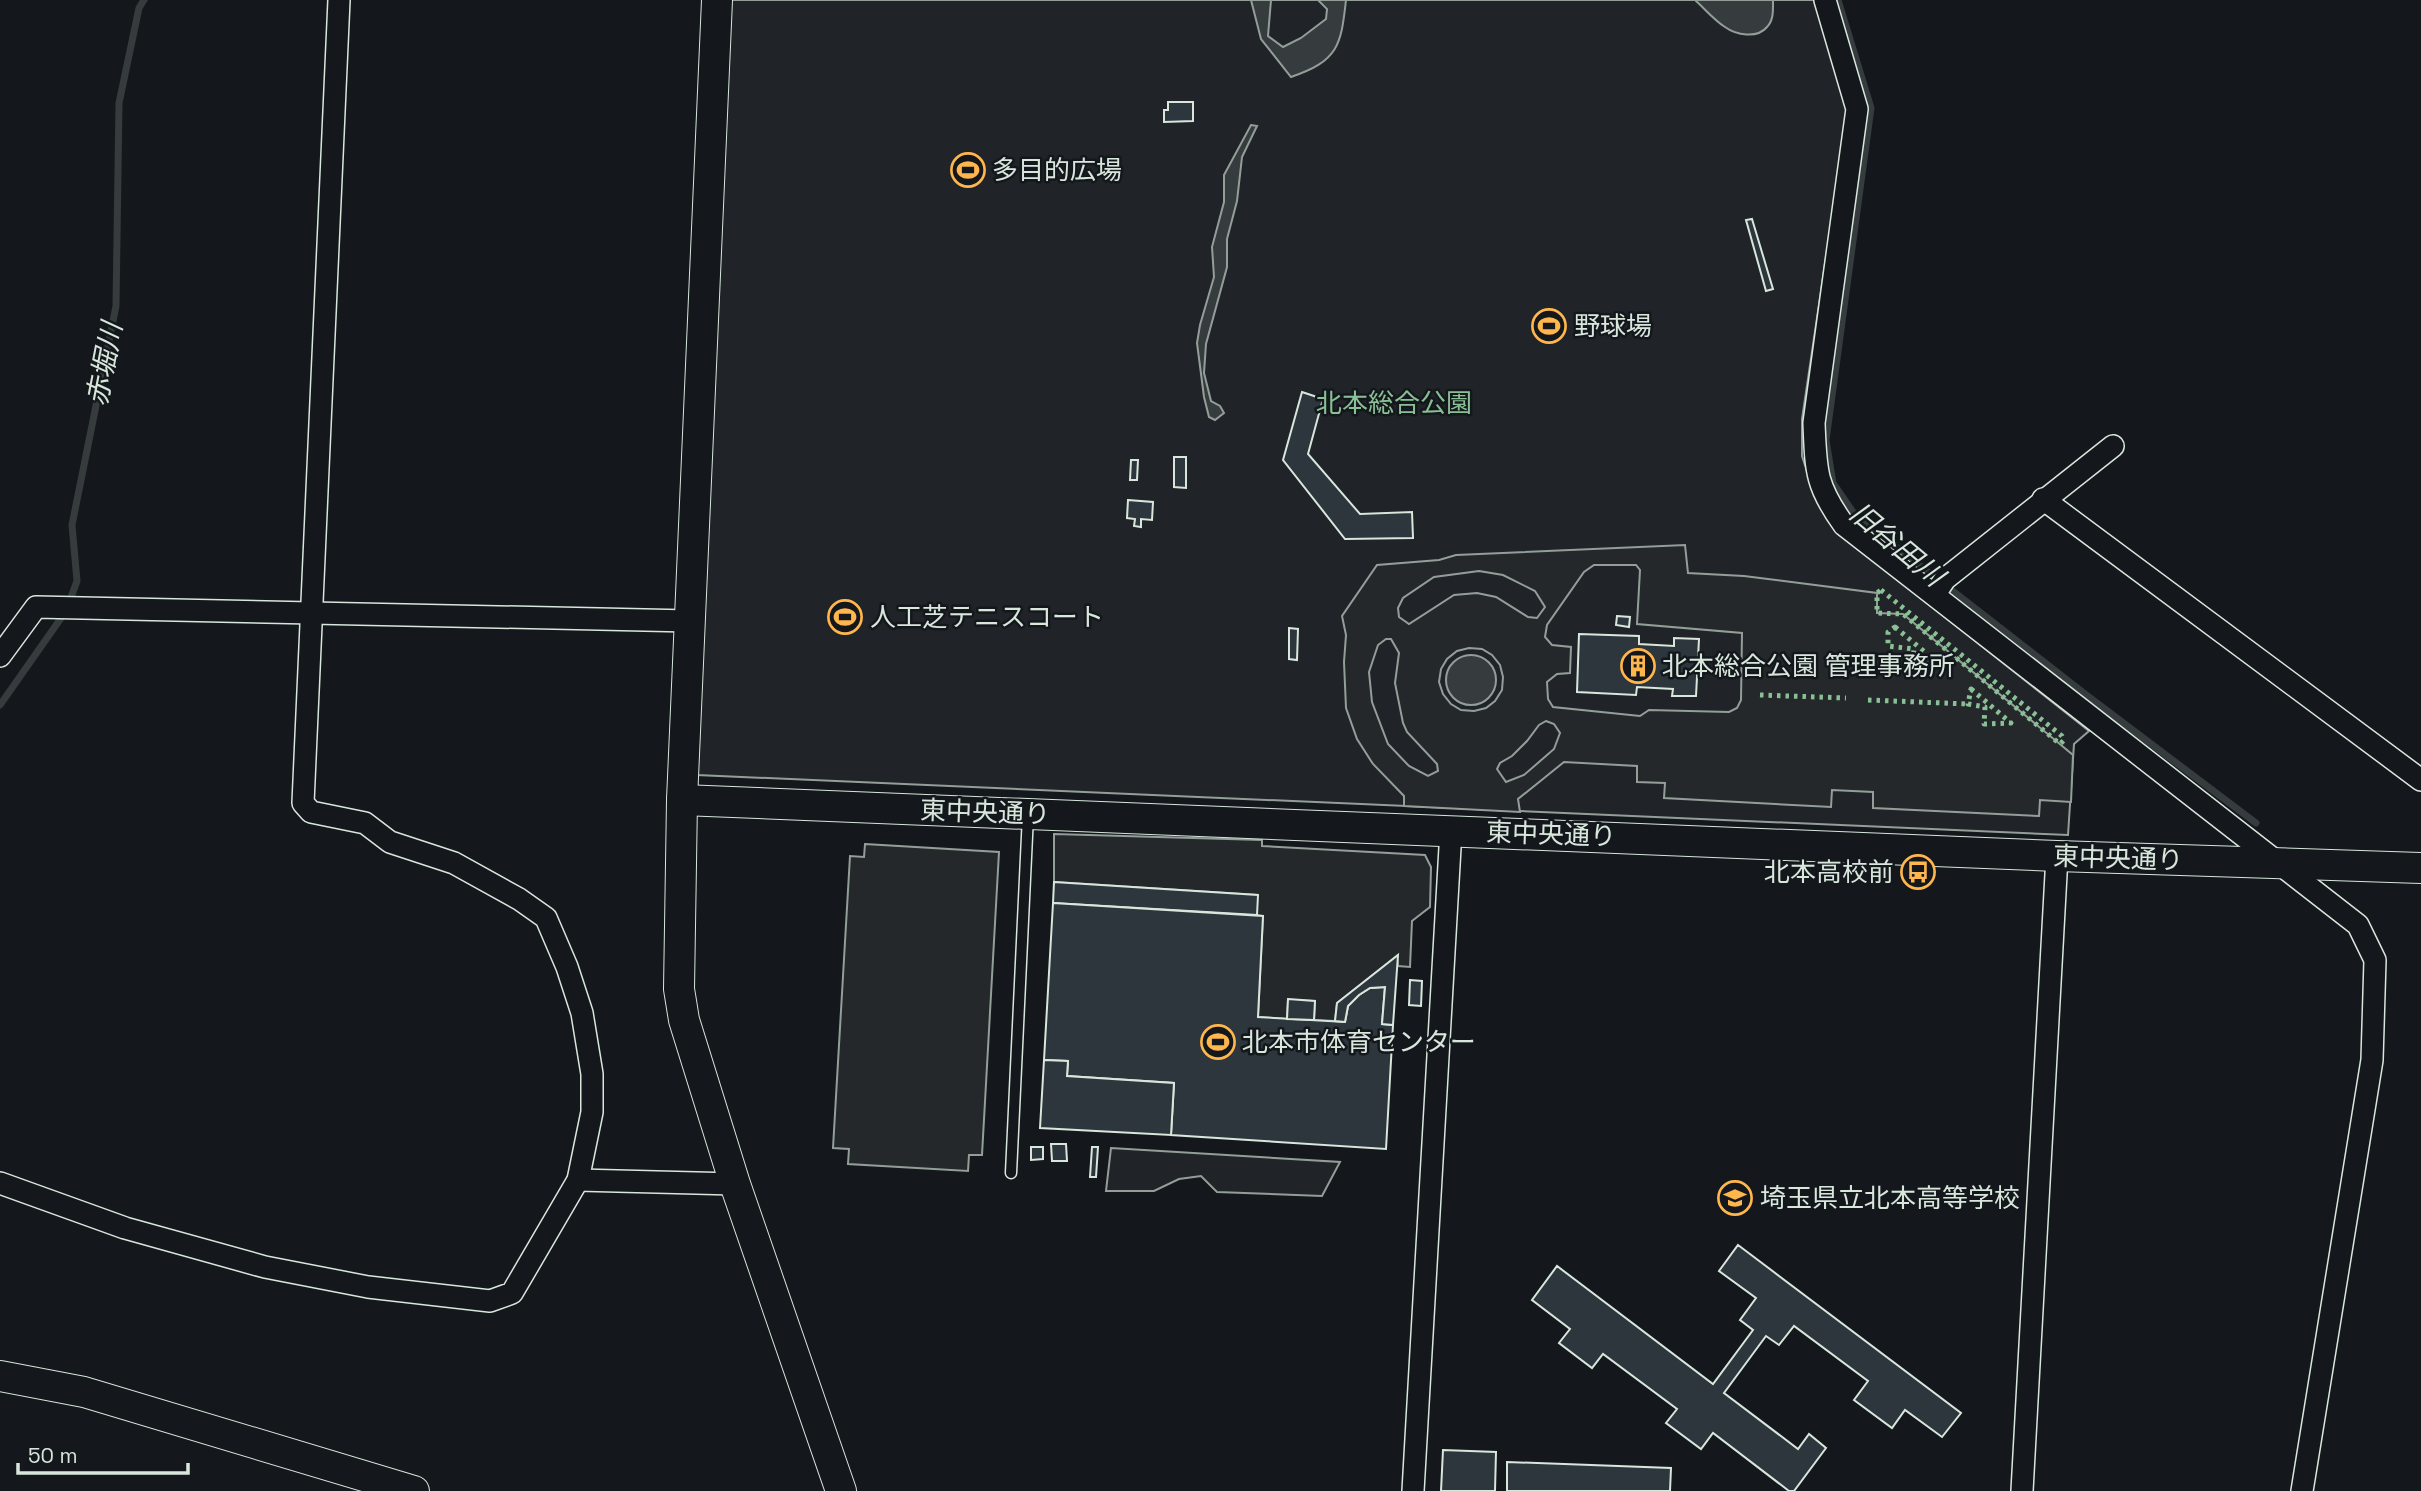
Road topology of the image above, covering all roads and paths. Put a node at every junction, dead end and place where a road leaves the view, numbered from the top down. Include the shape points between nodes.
1 (339, 0) edge
2 (717, 0) edge
3 (1825, 0) edge
4 (2113, 446) dead end
5 (2043, 499) junction
6 (1935, 594) junction
7 (312, 614) junction
8 (690, 621) junction
9 (0, 656) edge
10 (2421, 780) edge
11 (682, 800) junction
12 (1028, 814) junction
13 (1451, 831) junction
14 (2057, 856) junction
15 (2281, 863) junction
16 (2421, 868) edge
17 (1011, 1173) dead end
18 (578, 1180) junction
19 (0, 1183) edge
20 (735, 1184) junction
21 (0, 1376) edge
22 (414, 1491) edge
23 (841, 1491) edge
24 (1413, 1491) edge
25 (2022, 1491) edge
26 (2302, 1491) edge

1 - 7 street
2 - 8 street
3 - 6 street via 1857,109 1814,423 1816,472 1827,501 1844,524
4 - 5 street
5 - 6 street via 1945,579
5 - 10 street
6 - 15 street
7 - 8 street
7 - 9 street via 36,607
7 - 18 street via 303,803 311,812 365,823 390,842 454,863 546,918 582,1013 592,1074 592,1112
8 - 11 street
11 - 12 street, 東中央通り
11 - 20 street via 679,989 684,1020
12 - 13 street, 東中央通り
12 - 17 lane
13 - 14 street, 東中央通り
13 - 24 street
14 - 15 street, 東中央通り
14 - 25 street
15 - 16 street, 東中央通り
15 - 26 street via 2358,925 2375,960 2372,1060
18 - 19 street via 512,1293 490,1301 368,1287 265,1267 125,1228
18 - 20 street
20 - 23 street
21 - 22 street via 84,1392

